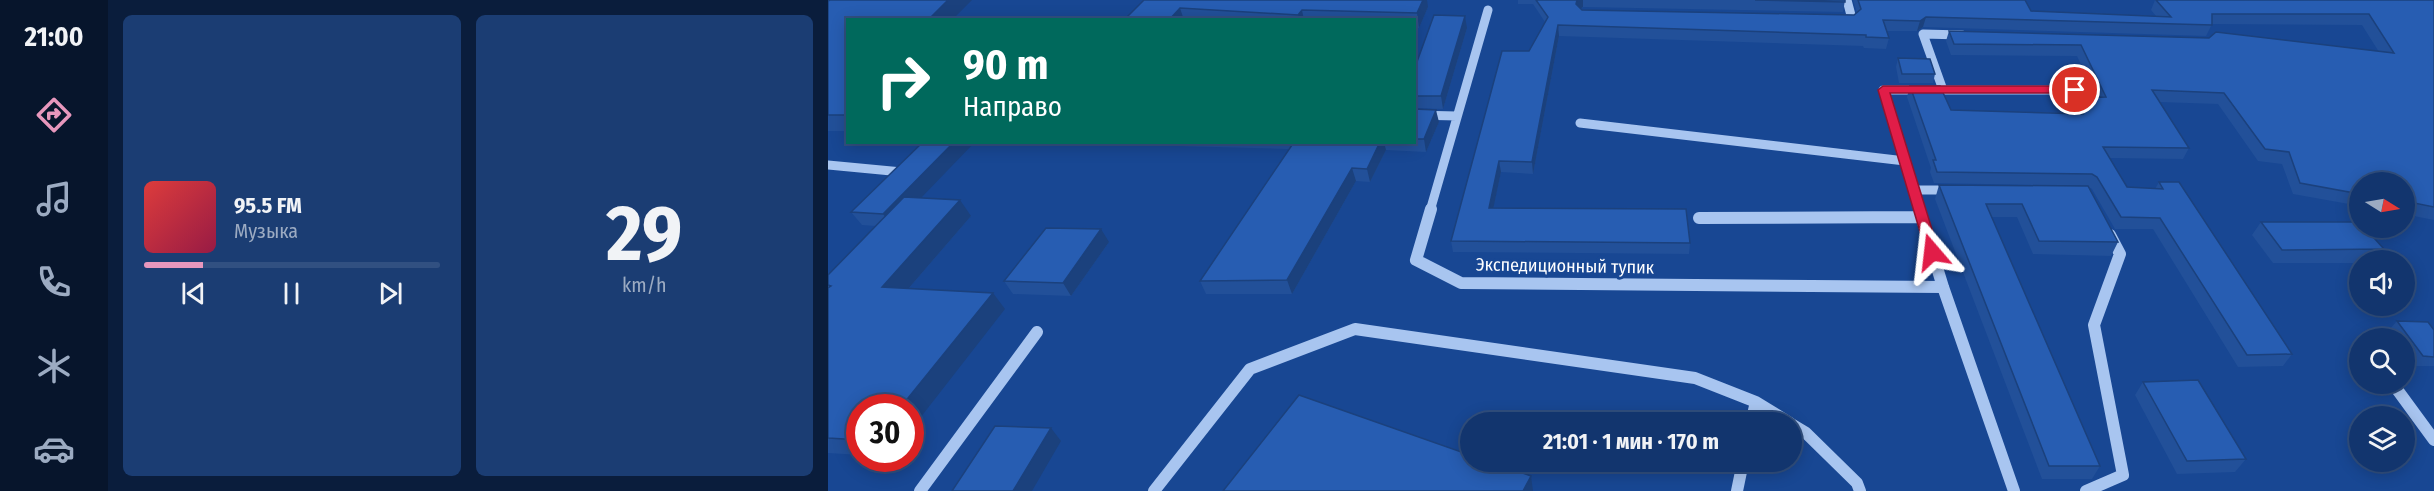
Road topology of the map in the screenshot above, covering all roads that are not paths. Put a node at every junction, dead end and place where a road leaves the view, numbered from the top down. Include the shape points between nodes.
1 (1847, 0) edge
2 (1488, 10) dead end
3 (1829, 18) edge
4 (1970, 35) edge
5 (1943, 90) junction
6 (2075, 90) dead end
7 (1416, 115) edge
8 (1457, 116) junction
9 (1580, 123) dead end
10 (1905, 161) junction
11 (828, 165) edge
12 (902, 172) edge
13 (1914, 190) junction
14 (1959, 190) edge
15 (1922, 217) junction
16 (1699, 218) dead end
17 (2103, 223) edge
18 (1943, 287) junction
19 (1037, 332) dead end
20 (2400, 394) edge
21 (1756, 402) junction
22 (1754, 412) edge
23 (1772, 412) edge
24 (1802, 430) edge
25 (2434, 440) edge
26 (1741, 472) edge
27 (920, 491) edge
28 (1154, 491) edge
29 (1737, 491) edge
30 (1860, 491) edge
31 (2014, 491) edge
32 (2086, 491) edge

1 - 3 street via 1852,19
2 - 8 street, Экспедиционный тупик
4 - 5 street via 1923,34
5 - 6 street
5 - 10 street via 1883,90
7 - 8 street
8 - 18 street, Экспедиционный тупик via 1416,260 1461,283
9 - 10 street
10 - 13 street
11 - 12 street
13 - 14 street
13 - 15 street
15 - 16 street
15 - 18 street
17 - 32 street via 2120,254 2094,326 2123,475
18 - 31 street
19 - 27 street
20 - 25 street
21 - 22 street
21 - 23 street
21 - 28 street via 1695,378 1355,329 1250,369
24 - 30 street via 1857,483
26 - 29 street

